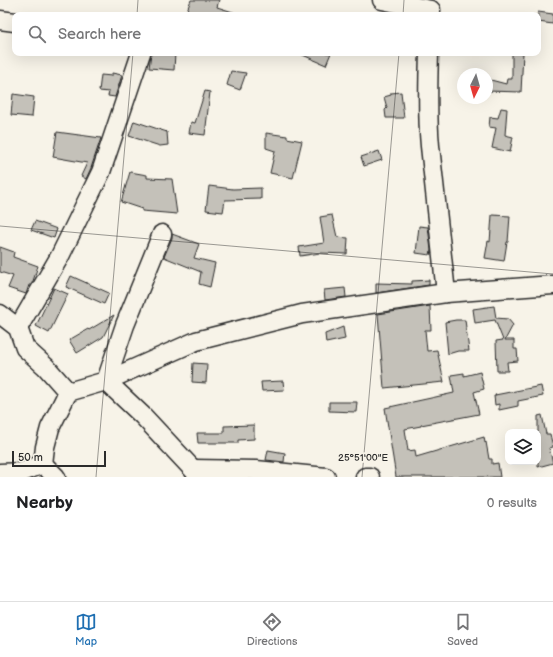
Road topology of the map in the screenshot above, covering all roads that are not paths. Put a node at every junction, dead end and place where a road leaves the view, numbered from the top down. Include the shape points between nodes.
1 (382, 0) edge
2 (431, 8) edge
3 (0, 20) edge
4 (12, 22) edge
5 (140, 56) edge
6 (430, 56) edge
7 (162, 234) dead end
8 (553, 284) edge
9 (446, 293) junction
10 (0, 314) edge
11 (18, 328) junction
12 (106, 381) junction
13 (68, 392) junction
14 (43, 464) junction
15 (0, 473) edge
16 (196, 473) edge
17 (18, 475) edge
18 (56, 477) edge
19 (326, 477) edge
20 (365, 477) edge
21 (370, 477) edge

1 - 2 street
3 - 4 street
5 - 11 street via 101,172 60,256
6 - 9 street via 428,126
7 - 12 street via 124,325
8 - 9 street
9 - 12 street via 302,314 196,341
10 - 11 street
11 - 13 street via 25,348
12 - 13 street
12 - 16 street
13 - 14 street via 50,428
14 - 17 street
14 - 18 street
15 - 17 street
16 - 19 street via 256,470
20 - 21 street

